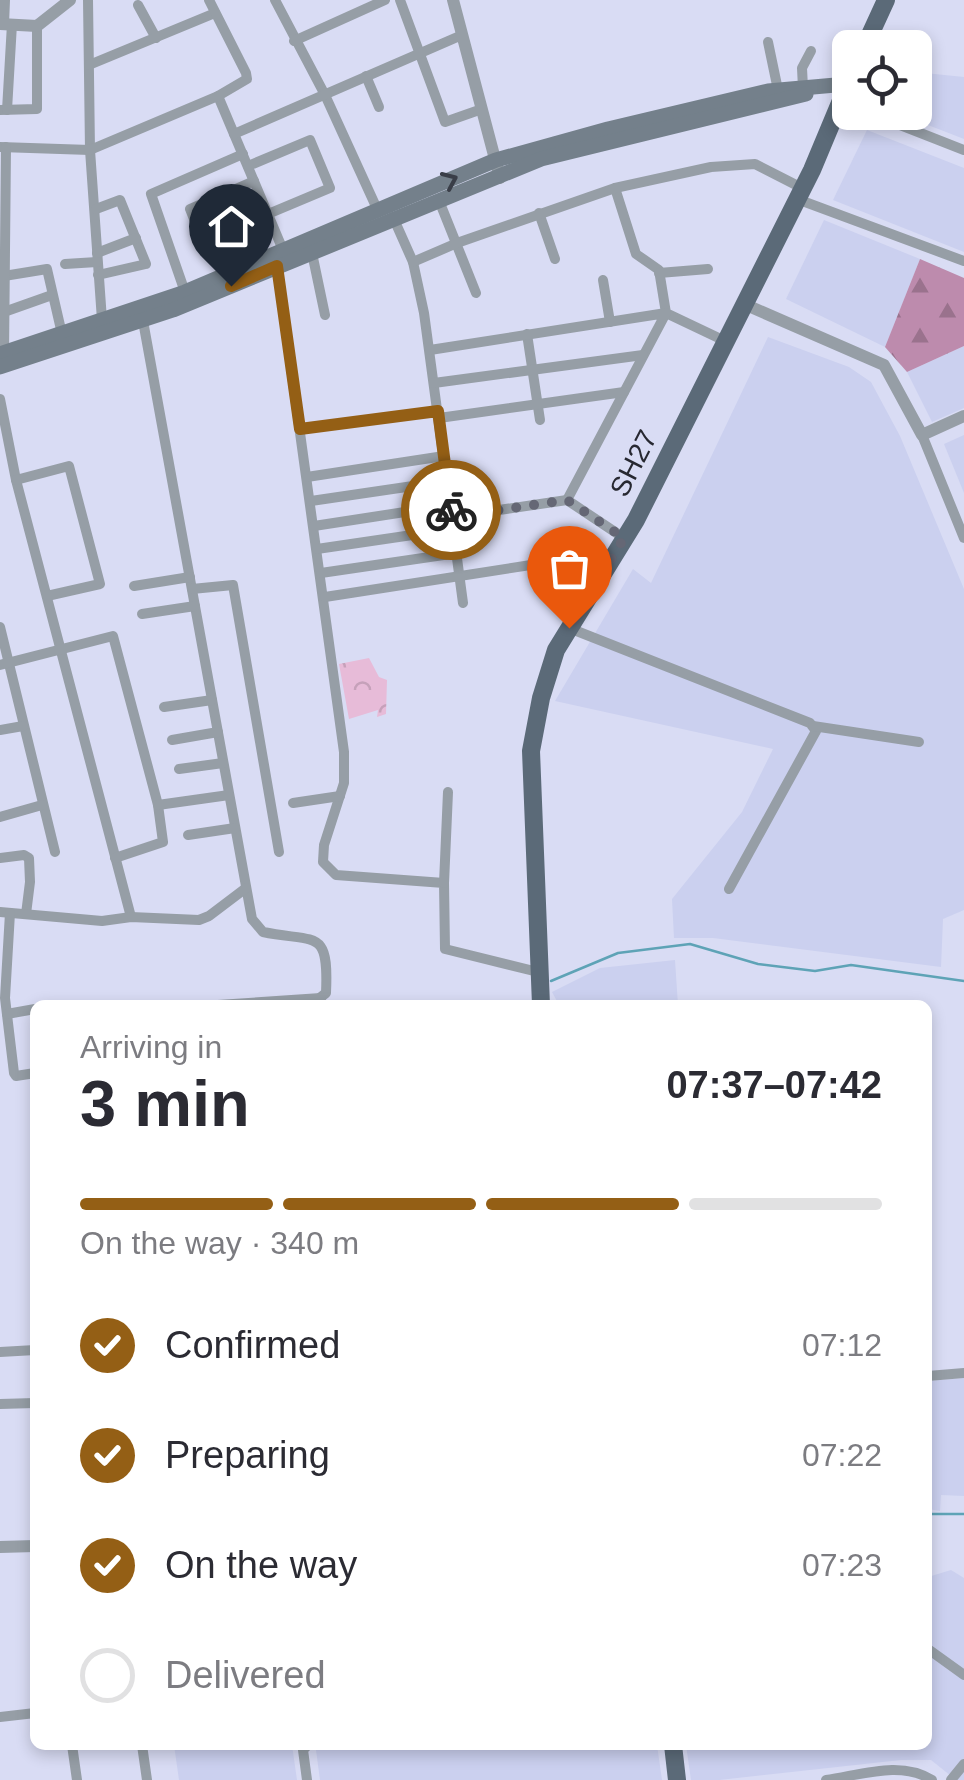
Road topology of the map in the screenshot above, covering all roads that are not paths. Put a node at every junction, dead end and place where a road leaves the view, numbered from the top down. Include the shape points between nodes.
1 (6, 0) edge
2 (70, 0) edge
3 (88, 0) edge
4 (208, 0) edge
5 (274, 0) edge
6 (385, 0) edge
7 (400, 0) edge
8 (453, 0) edge
9 (886, 0) edge
10 (138, 5) dead end
11 (215, 12) junction
12 (6, 24) edge
13 (36, 26) junction
14 (872, 30) edge
15 (462, 35) junction
16 (156, 38) junction
17 (294, 41) junction
18 (768, 42) dead end
19 (811, 51) dead end
20 (420, 53) junction
21 (5, 60) edge
22 (89, 65) junction
23 (366, 76) junction
24 (832, 84) edge
25 (810, 87) junction
26 (778, 90) junction
27 (325, 95) junction
28 (218, 96) junction
29 (379, 107) dead end
30 (482, 108) junction
31 (4, 110) edge
32 (832, 129) edge
33 (913, 130) edge
34 (234, 134) junction
35 (3, 147) edge
36 (90, 150) junction
37 (964, 150) edge
38 (242, 154) junction
39 (496, 160) junction
40 (248, 166) junction
41 (500, 178) junction
42 (254, 182) junction
43 (615, 188) junction
44 (234, 190) junction
45 (799, 193) junction
46 (440, 203) junction
47 (96, 209) junction
48 (387, 213) junction
49 (540, 213) junction
50 (268, 214) junction
51 (248, 228) dead end
52 (136, 238) junction
53 (202, 239) dead end
54 (457, 243) junction
55 (312, 253) junction
56 (279, 257) junction
57 (2, 258) edge
58 (97, 258) junction
59 (555, 259) dead end
60 (964, 261) edge
61 (413, 262) junction
62 (65, 264) dead end
63 (708, 269) dead end
64 (659, 273) junction
65 (98, 275) junction
66 (4, 276) junction
67 (603, 280) dead end
68 (185, 292) junction
69 (476, 293) dead end
70 (52, 295) junction
71 (744, 304) junction
72 (3, 306) edge
73 (666, 313) junction
74 (326, 315) dead end
75 (136, 319) junction
76 (102, 320) junction
77 (610, 322) junction
78 (2, 330) edge
79 (62, 334) junction
80 (528, 334) junction
81 (726, 340) junction
82 (430, 350) junction
83 (644, 354) junction
84 (3, 360) edge
85 (532, 370) junction
86 (434, 383) junction
87 (624, 392) junction
88 (0, 399) edge
89 (538, 404) junction
90 (438, 415) junction
91 (964, 416) edge
92 (540, 420) dead end
93 (300, 429) junction
94 (922, 435) junction
95 (444, 456) junction
96 (307, 477) junction
97 (16, 480) junction
98 (447, 482) junction
99 (567, 500) junction
100 (311, 501) junction
101 (451, 511) junction
102 (314, 526) junction
103 (454, 530) junction
104 (624, 538) junction
105 (964, 538) edge
106 (318, 549) junction
107 (456, 553) junction
108 (550, 562) dead end
109 (321, 572) junction
110 (460, 576) junction
111 (191, 583) junction
112 (134, 586) dead end
113 (47, 596) junction
114 (324, 598) junction
115 (463, 603) dead end
116 (195, 606) junction
117 (142, 614) dead end
118 (0, 627) edge
119 (569, 628) junction
120 (62, 650) junction
121 (4, 664) edge
122 (212, 700) junction
123 (164, 708) dead end
124 (23, 726) junction
125 (812, 726) junction
126 (0, 730) edge
127 (218, 732) junction
128 (172, 740) dead end
129 (918, 742) dead end
130 (224, 763) junction
131 (180, 769) dead end
132 (448, 792) dead end
133 (229, 796) junction
134 (340, 796) junction
135 (293, 803) dead end
136 (42, 805) junction
137 (158, 805) junction
138 (0, 817) edge
139 (235, 828) junction
140 (188, 835) dead end
141 (54, 852) dead end
142 (278, 852) dead end
143 (0, 858) edge
144 (115, 858) junction
145 (444, 882) junction
146 (246, 888) junction
147 (729, 889) dead end
148 (5, 913) edge
149 (26, 914) junction
150 (131, 917) junction
151 (538, 972) junction
152 (3, 974) edge
153 (319, 1000) edge
154 (541, 1000) edge
155 (30, 1011) edge
156 (7, 1014) junction
157 (30, 1074) edge
158 (30, 1350) edge
159 (0, 1352) edge
160 (964, 1373) edge
161 (932, 1376) edge
162 (30, 1403) edge
163 (0, 1404) edge
164 (30, 1546) edge
165 (0, 1547) edge
166 (932, 1652) edge
167 (964, 1674) edge
168 (30, 1714) edge
169 (0, 1717) edge
170 (73, 1750) edge
171 (143, 1750) edge
172 (303, 1750) edge
173 (674, 1750) edge
174 (964, 1764) edge
175 (77, 1780) edge
176 (147, 1780) edge
177 (307, 1780) edge
178 (677, 1780) edge
179 (826, 1780) edge
180 (932, 1780) edge
181 (951, 1780) edge

1 - 12 street
2 - 13 street
3 - 22 street
4 - 11 street
5 - 17 street
6 - 17 street
7 - 20 street
8 - 15 street
9 - 14 main road
10 - 16 street
11 - 16 street
11 - 28 street via 247,76
12 - 13 street
12 - 21 street
13 - 31 street via 37,109
15 - 20 street
15 - 30 street
16 - 22 street
17 - 27 street
18 - 26 street
19 - 25 street via 802,68
20 - 23 street
20 - 30 street via 445,122
21 - 31 street
22 - 36 street
23 - 27 street
23 - 29 street
24 - 25 main road
25 - 26 main road
25 - 41 main road via 800,98 541,159
26 - 39 main road
27 - 34 street
27 - 48 street
28 - 34 street
28 - 36 street
30 - 39 street
32 - 45 main road, SH27 / SH27
33 - 37 street
34 - 38 street
35 - 36 street
35 - 57 street
36 - 47 street
38 - 40 street
38 - 68 street via 150,194
39 - 41 street
48 -> 39 main road
40 - 42 street
40 - 50 street via 310,140 330,188
41 - 46 main road
42 - 44 street
42 - 50 street
43 - 45 street via 745,163
43 - 49 street
43 - 64 street via 634,250
44 - 51 street
44 - 53 street via 190,209
45 - 60 street
45 - 71 main road, SH27 / SH27
46 - 48 main road
46 - 54 street
47 - 52 street via 120,200
47 - 58 street
48 - 55 main road
48 - 56 main road
48 - 61 street
49 - 54 street
49 - 59 street
50 - 56 street
52 - 58 street
52 - 65 street via 146,264
54 - 61 street
54 - 69 street
55 - 56 main road
55 - 74 street
56 - 68 main road
56 - 75 main road
56 - 93 street
57 - 66 street
58 - 62 street
58 - 65 street
61 - 82 street
63 - 64 street
64 - 73 street
65 - 76 street
66 - 70 street via 48,268
66 - 72 street
67 - 77 street
68 - 75 main road
70 - 72 street
70 - 79 street
71 - 81 main road, SH27 / SH27
71 - 94 street via 884,364
72 - 78 street
73 - 77 street
73 - 81 street
73 - 83 street
75 - 76 main road
75 - 84 main road
75 - 111 street
76 - 79 main road
77 - 80 street
78 - 84 street
79 - 84 main road
80 - 82 street
80 - 85 street
81 - 104 main road, SH27 / SH27
82 - 86 street
83 - 85 street
83 - 87 street
85 - 86 street
85 - 89 street
86 - 90 street
87 - 89 street
87 - 99 street
88 - 97 street
89 - 90 street
89 - 92 street
90 - 93 street
90 - 95 street
91 - 94 street
93 - 96 street
94 - 105 street
95 - 96 street
95 - 98 street
96 - 100 street
97 - 113 street
97 - 113 street via 69,466 100,584
98 - 100 street
98 - 101 street
99 - 101 street
99 - 104 street
100 - 102 street
101 - 102 street
101 - 103 street
102 - 106 street
103 - 106 street
103 - 107 street
104 - 119 main road, SH27 / SH27
106 - 109 street
107 - 109 street
107 - 110 street
108 - 110 street
109 - 114 street
110 - 114 street
110 - 115 street
111 - 112 street
111 - 116 street
111 - 142 street via 233,585
113 - 120 street
114 - 134 street via 345,767
116 - 117 street
116 - 122 street
118 - 121 street
119 - 125 street
119 - 151 main road, SH27 / SH27 via 541,698 531,751
120 - 121 street
120 - 137 street via 113,636
120 - 144 street
121 - 124 street
122 - 123 street
122 - 127 street
124 - 126 street
124 - 136 street
125 - 129 street
125 - 147 street via 816,731
127 - 128 street
127 - 130 street
130 - 131 street
130 - 133 street
132 - 145 street
133 - 137 street
133 - 139 street
134 - 135 street
134 - 145 street via 322,855 330,871
136 - 138 street
136 - 141 street
137 - 144 street via 164,842
139 - 140 street
139 - 146 street
143 - 149 street via 29,858
144 - 150 street
145 - 151 street via 445,949
146 - 150 street via 204,919
146 - 153 street via 259,930 323,945 327,990
148 - 149 street
148 - 152 street
149 - 150 street
151 - 154 main road, SH27 / SH27
152 - 156 street
155 - 156 street
156 - 157 street via 14,1072
158 - 159 street
160 - 161 street
162 - 163 street
164 - 165 street
166 - 167 street
168 - 169 street
170 - 175 street
171 - 176 street
172 - 177 street
173 - 178 main road
174 - 181 street
179 - 180 street via 898,1769

